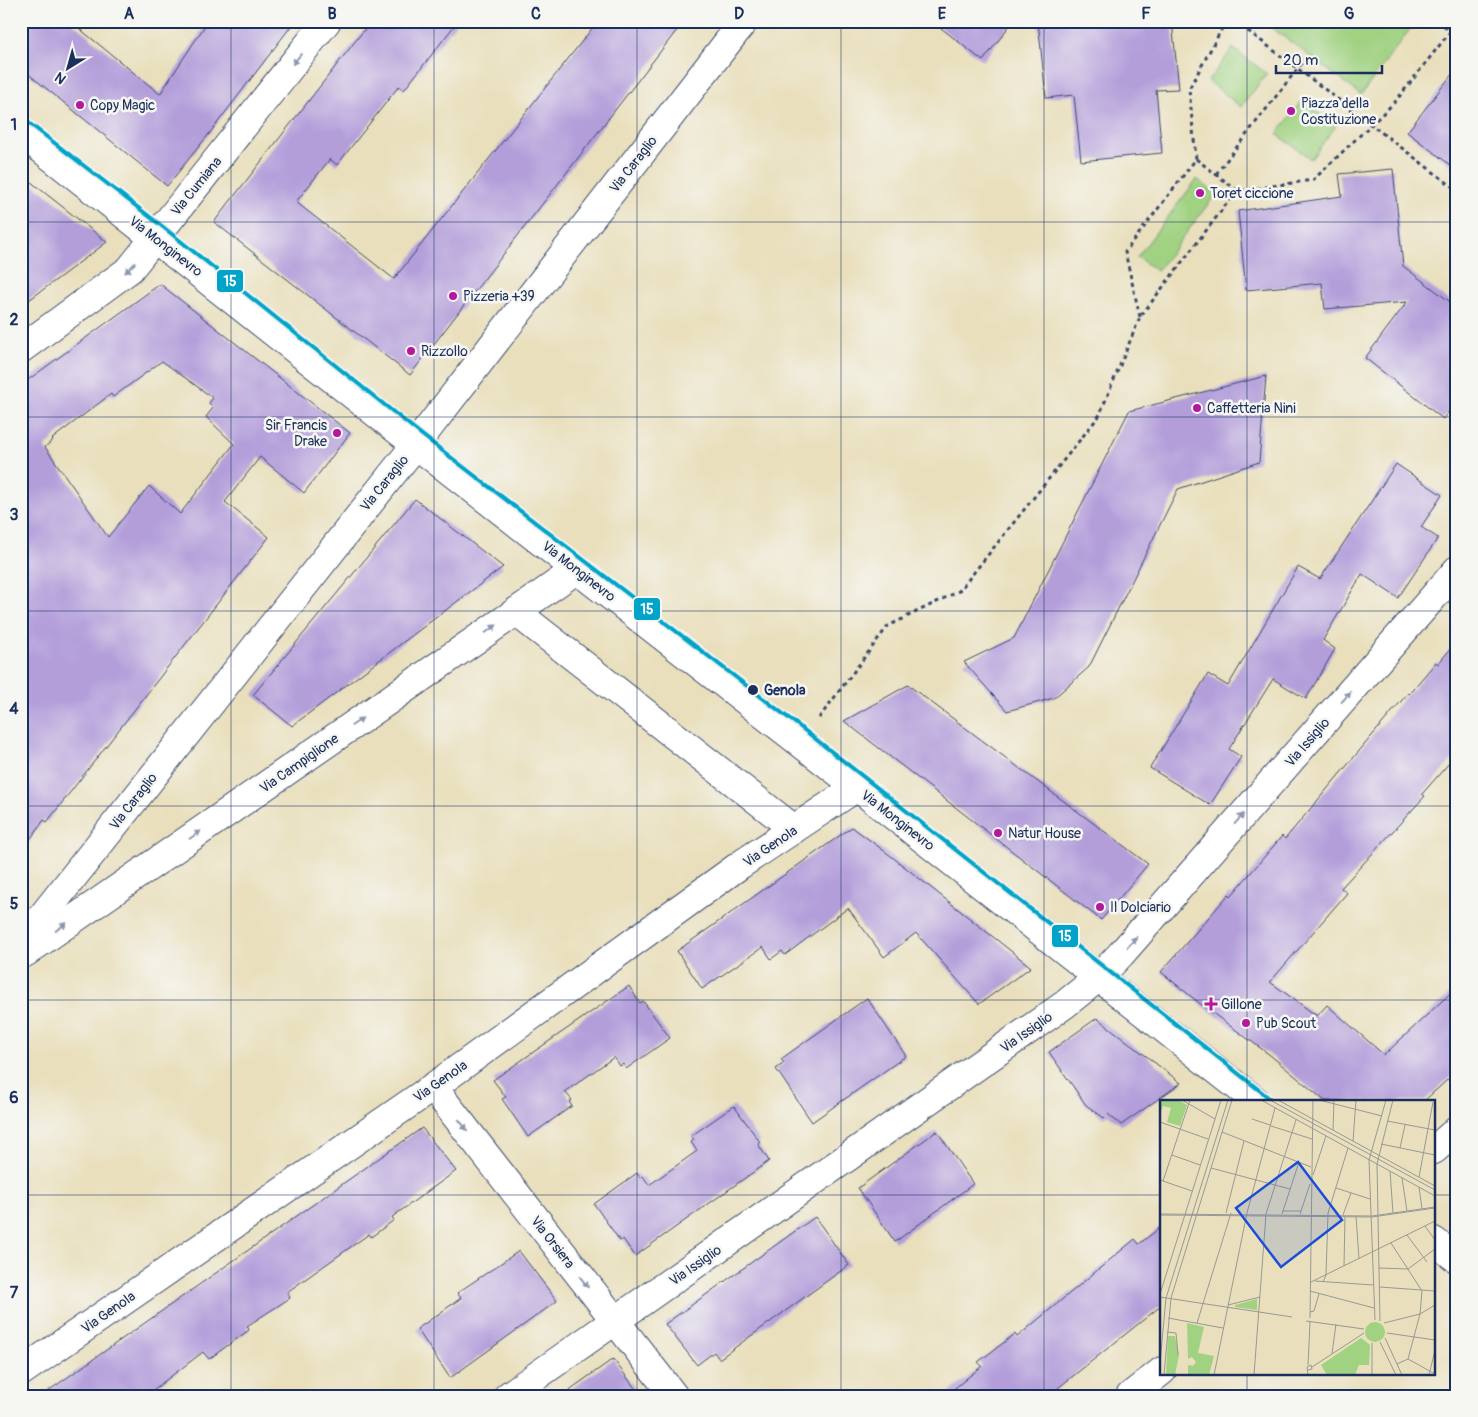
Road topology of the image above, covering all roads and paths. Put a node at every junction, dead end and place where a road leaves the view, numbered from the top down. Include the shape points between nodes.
1 (328, 21) edge
2 (744, 21) edge
3 (1226, 21) edge
4 (1235, 21) edge
5 (1438, 21) edge
6 (1457, 23) edge
7 (1450, 31) junction
8 (1308, 55) dead end
9 (1297, 68) junction
10 (1371, 124) junction
11 (21, 133) edge
12 (1196, 159) junction
13 (1216, 174) junction
14 (1457, 190) edge
15 (1238, 191) junction
16 (155, 237) junction
17 (1140, 317) junction
18 (21, 349) edge
19 (415, 444) junction
20 (576, 570) junction
21 (1457, 570) edge
22 (516, 612) junction
23 (815, 724) dead end
24 (857, 788) junction
25 (794, 829) junction
26 (21, 943) edge
27 (21, 955) edge
28 (1099, 978) junction
29 (433, 1087) junction
30 (1255, 1100) edge
31 (1457, 1130) edge
32 (1436, 1148) edge
33 (1436, 1243) edge
34 (1457, 1259) edge
35 (614, 1320) junction
36 (21, 1372) edge
37 (1160, 1373) edge
38 (508, 1396) edge
39 (674, 1396) edge
40 (1130, 1396) edge

1 -> 16 street, Via Cumiana
2 - 19 street, Via Caraglio
3 - 12 path via 1189,89
4 - 9 path
5 - 7 path
6 - 7 path
7 - 10 path via 1395,102
8 - 9 path
9 - 10 path
9 - 13 path
10 - 14 path
10 - 15 path via 1313,180
11 - 16 street, Via Monginevro
12 - 13 path
12 - 17 path via 1125,252
13 - 15 path
15 - 17 path
16 -> 18 street, Via Cumiana via 130,269
16 - 19 street, Via Monginevro
17 - 23 path via 1099,416 959,591 888,626
19 - 20 street, Via Monginevro
19 - 26 street, Via Caraglio
20 - 22 street, Via Campiglione
20 - 24 street, Via Monginevro
28 -> 21 street, Via Issiglio
22 - 25 street
27 -> 22 street, Via Campiglione
24 - 25 street, Via Genola
24 - 28 street, Via Monginevro
25 - 29 street, Via Genola
28 - 30 street, Via Monginevro
28 - 35 street, Via Issiglio
29 -> 35 street, Via Orsiera
29 - 36 street, Via Genola
31 - 32 street
33 - 34 street
35 - 38 street, Via Issiglio
35 - 39 street, Via Orsiera
37 - 40 street

